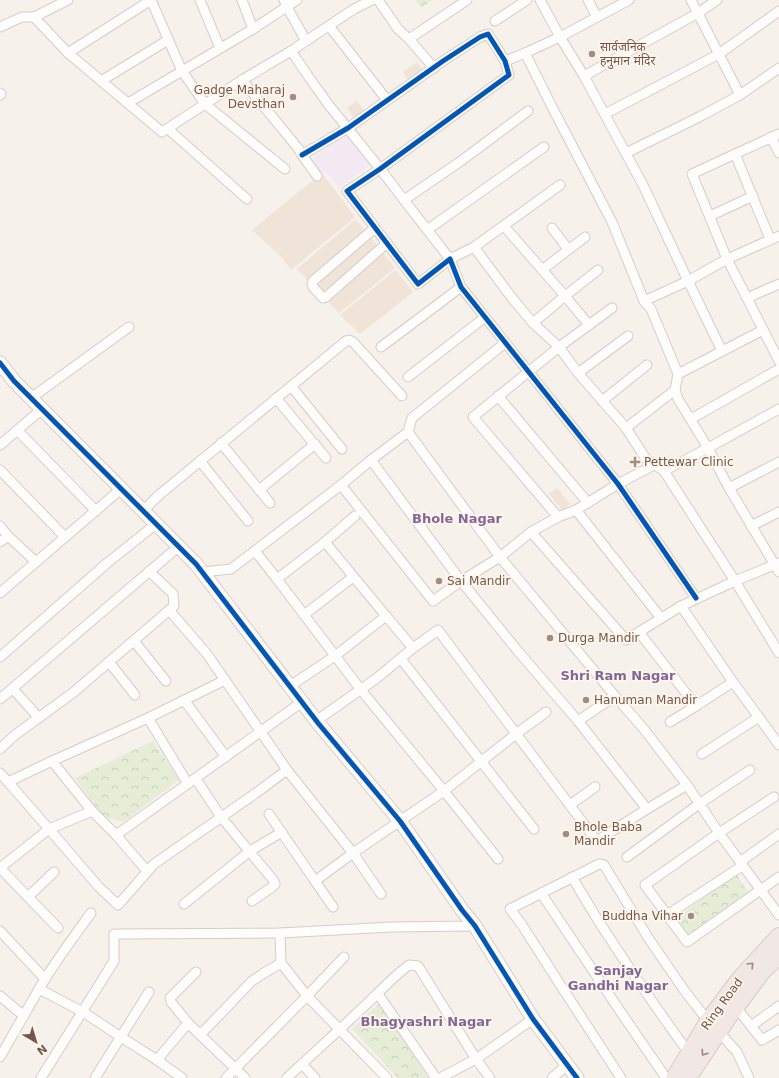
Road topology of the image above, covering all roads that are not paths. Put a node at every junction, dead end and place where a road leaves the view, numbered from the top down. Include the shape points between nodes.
1 (151, 0) edge
2 (200, 0) edge
3 (242, 0) edge
4 (297, 0) edge
5 (372, 0) edge
6 (378, 0) edge
7 (467, 0) edge
8 (527, 0) edge
9 (540, 0) edge
10 (588, 0) edge
11 (629, 0) edge
12 (692, 0) edge
13 (717, 0) edge
14 (63, 1) edge
15 (286, 3) edge
16 (779, 11) edge
17 (698, 13) junction
18 (34, 17) junction
19 (597, 17) junction
20 (495, 21) dead end
21 (330, 26) junction
22 (0, 27) edge
23 (253, 29) junction
24 (560, 37) junction
25 (409, 39) junction
26 (168, 40) junction
27 (306, 41) junction
28 (220, 48) junction
29 (291, 51) junction
30 (68, 53) junction
31 (525, 53) junction
32 (719, 54) junction
33 (505, 61) junction
34 (434, 68) junction
35 (779, 69) edge
36 (182, 71) junction
37 (584, 76) junction
38 (101, 80) junction
39 (242, 80) junction
40 (740, 95) junction
41 (387, 100) junction
42 (128, 103) junction
43 (205, 104) junction
44 (528, 111) dead end
45 (605, 114) junction
46 (348, 128) junction
47 (168, 129) junction
48 (775, 135) edge
49 (544, 147) dead end
50 (626, 153) junction
51 (779, 153) edge
52 (735, 154) junction
53 (302, 155) junction
54 (285, 169) dead end
55 (380, 169) junction
56 (317, 176) dead end
57 (560, 185) dead end
58 (753, 196) junction
59 (247, 199) dead end
60 (404, 200) junction
61 (710, 216) junction
62 (504, 226) junction
63 (376, 228) junction
64 (552, 228) dead end
65 (427, 230) junction
66 (585, 237) dead end
67 (775, 238) edge
68 (387, 244) junction
69 (474, 248) junction
70 (568, 249) junction
71 (450, 259) junction
72 (727, 259) junction
73 (542, 270) junction
74 (598, 270) dead end
75 (688, 281) junction
76 (779, 284) edge
77 (461, 288) junction
78 (565, 296) junction
79 (747, 298) junction
80 (644, 301) junction
81 (612, 308) dead end
82 (484, 318) junction
83 (533, 323) junction
84 (588, 325) junction
85 (129, 327) dead end
86 (763, 330) junction
87 (628, 336) dead end
88 (505, 343) junction
89 (381, 347) dead end
90 (559, 347) junction
91 (722, 351) junction
92 (779, 361) edge
93 (0, 363) edge
94 (647, 365) dead end
95 (779, 369) edge
96 (529, 372) junction
97 (578, 373) junction
98 (678, 374) junction
99 (408, 377) dead end
100 (291, 386) junction
101 (675, 390) junction
102 (402, 396) dead end
103 (498, 396) junction
104 (31, 398) junction
105 (276, 398) junction
106 (602, 401) junction
107 (42, 409) junction
108 (779, 409) edge
109 (691, 420) junction
110 (626, 428) junction
111 (18, 430) junction
112 (408, 432) junction
113 (1, 442) edge
114 (221, 443) junction
115 (315, 444) junction
116 (708, 448) junction
117 (342, 449) dead end
118 (326, 458) dead end
119 (371, 460) junction
120 (200, 461) junction
121 (779, 462) edge
122 (654, 464) junction
123 (0, 470) edge
124 (664, 471) junction
125 (618, 484) junction
126 (341, 485) junction
127 (728, 488) junction
128 (121, 489) junction
129 (259, 490) junction
130 (270, 503) dead end
131 (588, 503) junction
132 (576, 510) junction
133 (96, 511) junction
134 (143, 511) junction
135 (779, 512) edge
136 (355, 516) dead end
137 (558, 517) junction
138 (248, 521) dead end
139 (156, 524) junction
140 (0, 526) edge
141 (751, 526) junction
142 (531, 532) junction
143 (8, 536) junction
144 (65, 537) junction
145 (0, 542) edge
146 (325, 542) junction
147 (178, 546) junction
148 (255, 551) junction
149 (500, 557) junction
150 (36, 562) junction
151 (778, 567) edge
152 (149, 572) junction
153 (202, 572) junction
154 (353, 577) junction
155 (277, 579) junction
156 (461, 581) junction
157 (735, 581) junction
158 (0, 593) edge
159 (696, 598) junction
160 (681, 606) junction
161 (169, 610) junction
162 (304, 615) junction
163 (386, 616) junction
164 (661, 618) junction
165 (639, 632) junction
166 (134, 641) junction
167 (413, 648) junction
168 (779, 653) edge
169 (335, 656) junction
170 (0, 657) edge
171 (401, 659) junction
172 (109, 662) junction
173 (225, 680) junction
174 (166, 681) dead end
175 (733, 682) junction
176 (290, 686) junction
177 (13, 689) junction
178 (361, 690) junction
179 (135, 695) dead end
180 (615, 696) junction
181 (0, 699) edge
182 (184, 700) junction
183 (302, 702) junction
184 (696, 706) junction
185 (546, 712) dead end
186 (759, 717) junction
187 (39, 718) junction
188 (148, 718) junction
189 (316, 721) junction
190 (578, 721) junction
191 (670, 722) dead end
192 (260, 732) junction
193 (516, 734) junction
194 (779, 745) edge
195 (0, 748) edge
196 (702, 754) dead end
197 (226, 757) junction
198 (52, 761) junction
199 (482, 762) junction
200 (287, 770) junction
201 (750, 770) dead end
202 (0, 773) edge
203 (192, 781) junction
204 (8, 782) junction
205 (687, 785) junction
206 (595, 787) dead end
207 (444, 791) junction
208 (774, 797) dead end
209 (699, 804) junction
210 (570, 805) junction
211 (647, 809) junction
212 (92, 811) junction
213 (269, 814) dead end
214 (221, 817) junction
215 (400, 821) junction
216 (50, 829) junction
217 (534, 829) dead end
218 (282, 832) junction
219 (719, 833) junction
220 (779, 834) edge
221 (116, 835) junction
222 (250, 851) junction
223 (353, 853) junction
224 (626, 858) dead end
225 (498, 859) dead end
226 (741, 864) junction
227 (0, 868) edge
228 (148, 871) junction
229 (54, 872) dead end
230 (572, 877) junction
231 (779, 877) edge
232 (315, 881) junction
233 (760, 890) junction
234 (541, 893) junction
235 (381, 894) dead end
236 (28, 897) junction
237 (252, 901) dead end
238 (184, 904) dead end
239 (333, 907) dead end
240 (91, 913) dead end
241 (667, 915) junction
242 (779, 915) edge
243 (475, 926) junction
244 (58, 928) dead end
245 (0, 931) edge
246 (280, 933) junction
247 (779, 936) edge
248 (779, 956) edge
249 (344, 957) dead end
250 (282, 963) junction
251 (196, 972) dead end
252 (45, 979) junction
253 (39, 990) junction
254 (149, 992) dead end
255 (378, 994) junction
256 (0, 996) edge
257 (308, 996) junction
258 (779, 1006) edge
259 (736, 1007) junction
260 (83, 1012) junction
261 (24, 1016) junction
262 (534, 1019) junction
263 (188, 1023) junction
264 (713, 1026) junction
265 (751, 1026) junction
266 (340, 1030) junction
267 (779, 1030) edge
268 (200, 1035) junction
269 (121, 1037) junction
270 (689, 1053) junction
271 (0, 1057) edge
272 (476, 1059) junction
273 (157, 1060) junction
274 (302, 1064) junction
275 (568, 1064) junction
276 (235, 1069) junction
277 (41, 1078) edge
278 (95, 1078) edge
279 (182, 1078) edge
280 (226, 1078) edge
281 (245, 1078) edge
282 (287, 1078) edge
283 (315, 1078) edge
284 (387, 1078) edge
285 (436, 1078) edge
286 (440, 1078) edge
287 (490, 1078) edge
288 (552, 1078) edge
289 (577, 1078) edge
290 (621, 1078) edge
291 (666, 1078) edge
292 (674, 1078) edge
293 (688, 1078) edge
294 (749, 1078) edge

1 - 26 street
1 - 30 street
2 - 28 street
3 - 23 street
4 - 15 street
5 - 21 street
6 - 25 street via 398,29
7 - 25 street
8 - 20 street
9 - 24 street
10 - 19 street
11 - 19 street
12 - 17 street
13 - 17 street
14 - 18 street
15 - 23 street
15 - 27 street
16 - 32 street
17 - 32 street
17 - 37 street
18 - 22 street via 22,18
18 - 30 street
19 - 24 street
21 - 27 street
21 - 41 street
23 - 28 street
24 - 31 street
24 - 37 street
25 - 34 street
26 - 36 street
26 - 38 street
27 - 29 street
28 - 36 street
29 - 39 street
29 - 46 street
30 - 38 street
31 - 33 street
31 - 80 street via 612,222
32 - 40 street
32 - 45 street
33 - 34 street via 488,34
33 - 55 street via 509,75
34 - 41 street
35 - 40 street
36 - 42 street
36 - 43 street
37 - 45 street
38 - 42 street
39 - 43 street
39 - 53 street
40 - 50 street
41 - 46 street
42 - 47 street via 162,132
43 - 47 street
43 - 54 street
44 - 60 street
45 - 50 street
46 - 53 street
46 - 55 street
47 - 59 street
48 - 51 street
48 - 52 street
49 - 65 street
50 - 75 street
52 - 58 street
52 - 61 street via 692,174
53 - 56 street
55 - 60 street
55 - 63 street via 347,191
57 - 62 street
58 - 61 street
58 - 67 street
60 - 65 street
61 - 72 street
62 - 69 street
62 - 73 street
63 - 68 street
63 - 68 street via 313,281 313,287 323,298 326,297
64 - 70 street
65 - 71 street
66 - 70 street
67 - 72 street
68 - 71 street via 418,284
69 - 71 street
69 - 83 street
70 - 73 street
71 - 77 street
72 - 75 street
72 - 79 street
73 - 78 street
74 - 78 street
75 - 80 street
75 - 91 street
76 - 79 street
77 - 82 street
77 - 89 street
78 - 83 street
78 - 84 street
79 - 86 street
80 - 98 street via 650,309
81 - 84 street
82 - 88 street
82 - 99 street
83 - 90 street
84 - 90 street
85 - 104 street
86 - 91 street
86 - 92 street
87 - 97 street
88 - 96 street
88 - 112 street via 412,418
90 - 96 street
90 - 97 street
91 - 98 street
93 - 104 street
94 - 106 street
95 - 109 street
96 - 103 street
96 - 125 street
97 - 106 street
98 - 101 street
100 - 102 street via 349,340
100 - 105 street
100 - 117 street
101 - 109 street
101 - 110 street
103 - 131 street
103 - 137 street via 473,417
104 - 107 street
105 - 114 street
105 - 115 street
106 - 110 street
107 - 111 street
107 - 128 street
108 - 116 street
109 - 116 street
110 - 122 street via 646,459
111 - 113 street
111 - 133 street
112 - 119 street
112 - 149 street
114 - 120 street
114 - 129 street
115 - 118 street
115 - 129 street
116 - 124 street
116 - 127 street
119 - 126 street
119 - 156 street
120 - 134 street via 158,495
120 - 138 street
121 - 127 street
122 - 124 street
122 - 125 street
123 - 144 street
124 - 157 street
125 - 131 street
125 - 159 street
126 - 148 street
126 - 156 street via 433,602
127 - 141 street
128 - 133 street
128 - 134 street
129 - 130 street
131 - 132 street
132 - 137 street
132 - 164 street
133 - 144 street
134 - 139 street
135 - 141 street
136 - 146 street
137 - 142 street
139 - 147 street
139 - 170 street
140 - 143 street
141 - 151 street
142 - 149 street
142 - 165 street via 626,640
143 - 145 street
143 - 150 street
144 - 150 street
146 - 154 street
146 - 155 street
147 - 152 street
147 - 153 street
148 - 153 street via 231,569
148 - 155 street
149 - 156 street
149 - 180 street
150 - 158 street
151 - 157 street
152 - 161 street via 172,594 174,606
152 - 177 street
153 - 176 street
154 - 162 street
154 - 163 street
155 - 162 street
156 - 190 street
157 - 159 street
157 - 168 street
159 - 160 street
160 - 164 street
160 - 175 street
161 - 166 street
161 - 173 street
162 - 169 street
163 - 167 street
163 - 169 street
164 - 165 street
165 - 184 street
166 - 172 street
166 - 174 street
167 - 171 street
167 - 193 street via 438,630
169 - 176 street
169 - 178 street
171 - 178 street
171 - 199 street
172 - 179 street
172 - 187 street
173 - 182 street
173 - 192 street
175 - 184 street
175 - 186 street
176 - 183 street
177 - 181 street
177 - 187 street
178 - 189 street
178 - 207 street
180 - 190 street
180 - 205 street
182 - 188 street
182 - 197 street
183 - 189 street
183 - 192 street
184 - 191 street
185 - 193 street
186 - 194 street
186 - 196 street
187 - 195 street
188 - 198 street
188 - 203 street
189 - 215 street
190 - 211 street
192 - 197 street
192 - 200 street
193 - 199 street
193 - 210 street
197 - 203 street
198 - 204 street
198 - 212 street
199 - 207 street
199 - 217 street
200 - 214 street
200 - 223 street
201 - 209 street
202 - 204 street
203 - 214 street
203 - 221 street
204 - 216 street
205 - 209 street
205 - 211 street
206 - 210 street
207 - 215 street
207 - 225 street
208 - 219 street
209 - 219 street
209 - 224 street
210 - 211 street via 598,840
212 - 216 street
212 - 221 street
213 - 218 street
214 - 222 street
214 - 228 street via 154,864
215 - 223 street
215 - 243 street
216 - 227 street
216 - 228 street via 98,886 118,905
218 - 222 street
218 - 232 street
219 - 226 street
219 - 241 street via 645,885
220 - 226 street
221 - 228 street
222 - 237 street via 275,884
222 - 238 street
223 - 232 street
223 - 235 street
226 - 233 street
226 - 241 street
227 - 236 street
229 - 236 street
230 - 234 street
230 - 264 street via 599,864 604,865 649,939 684,990
230 - 270 street via 608,937
231 - 233 street
232 - 239 street
233 - 241 street via 687,942
233 - 242 street
234 - 290 street via 510,910
234 - 291 street
236 - 244 street
240 - 252 street
243 - 246 street
243 - 262 street
245 - 252 street
246 - 250 street
246 - 260 street via 114,934 114,961
264 -> 247 highway, Ring Road via 741,977
248 - 259 highway, Ring Road via 762,972
249 - 257 street
250 - 257 street
250 - 268 street via 252,981
251 - 263 street via 170,998
252 - 253 street
253 - 260 street
253 - 261 street
254 - 269 street
255 - 266 street
255 - 272 street via 409,965 418,966
255 - 285 street
256 - 261 street
257 - 266 street
257 - 276 street
258 - 265 street
259 - 264 highway, Ring Road
259 - 265 street
260 - 269 street
260 - 277 street
261 - 271 street
262 - 272 street
262 - 275 street
263 - 268 street
263 - 273 street
264 - 270 highway, Ring Road
264 -> 293 highway, Ring Road
264 - 294 street via 736,1052
265 - 267 street via 762,1040
266 - 274 street
266 - 284 street
268 - 276 street
269 - 273 street
269 - 278 street
270 - 292 highway, Ring Road
272 - 286 street
272 - 287 street
273 - 279 street
274 - 282 street
274 - 283 street
275 - 288 street
275 - 289 street
276 - 280 street
276 - 281 street

